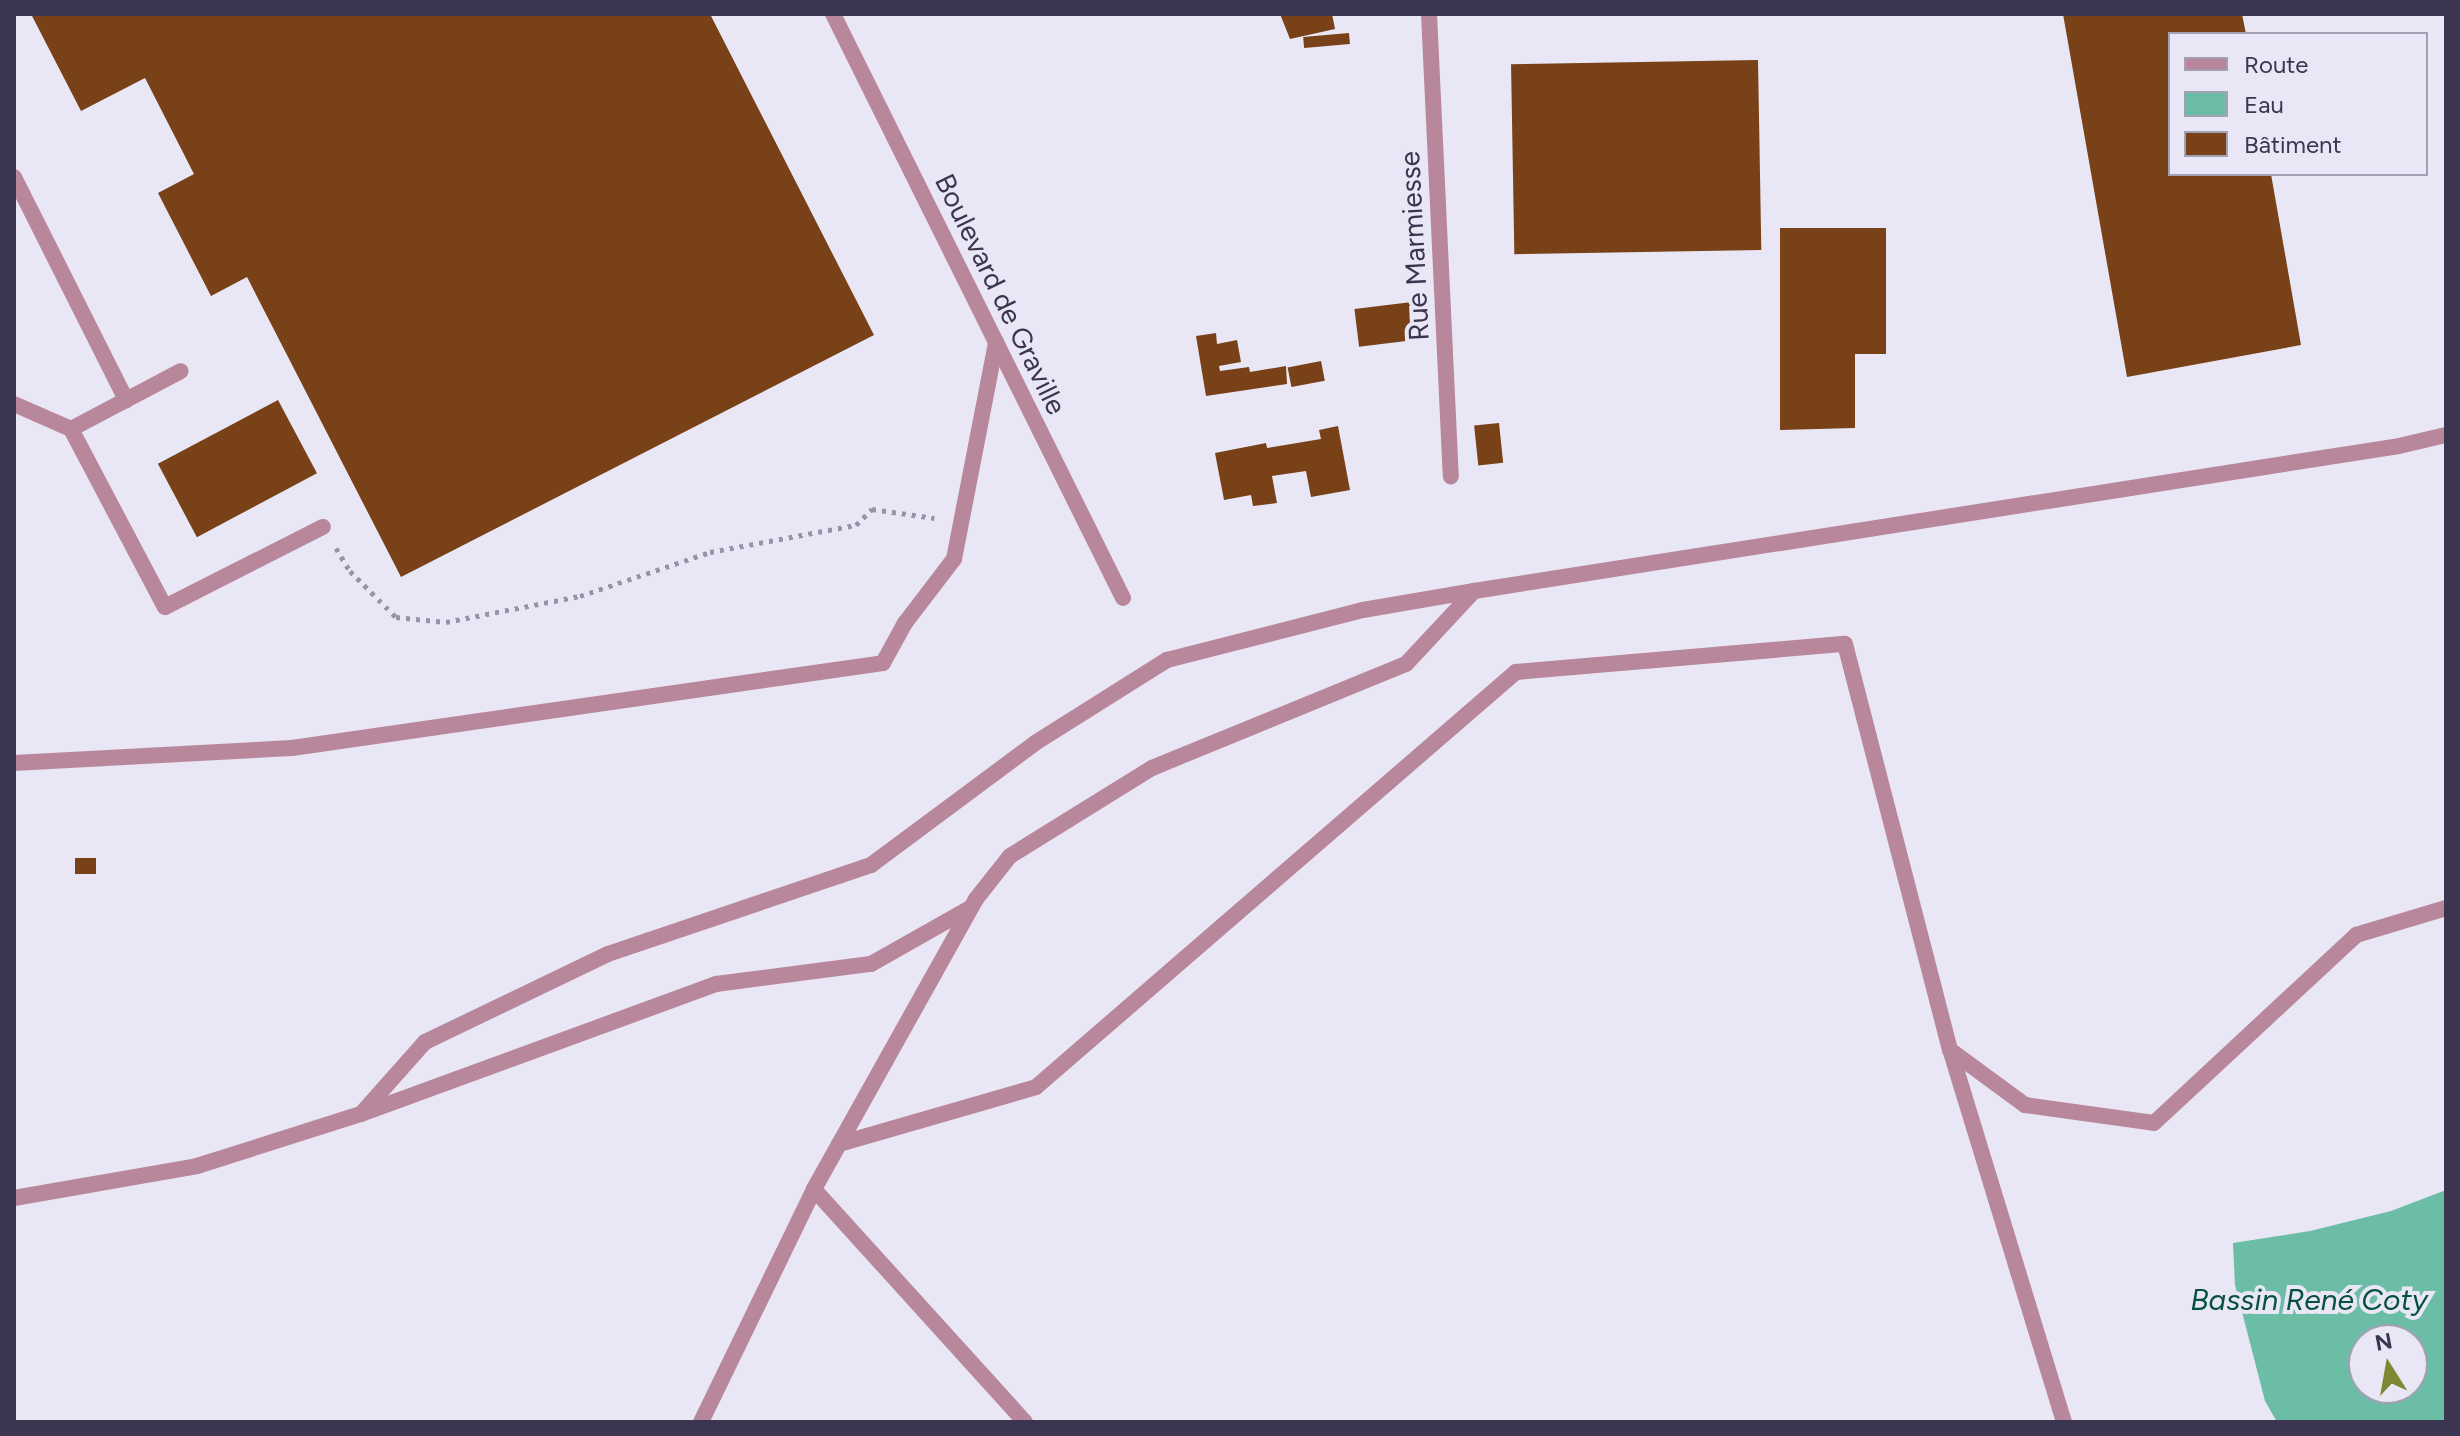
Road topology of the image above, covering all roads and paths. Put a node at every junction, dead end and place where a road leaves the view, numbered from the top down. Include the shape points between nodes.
1 (833, 14) edge
2 (1429, 14) edge
3 (14, 177) edge
4 (996, 342) junction
5 (181, 371) dead end
6 (126, 400) junction
7 (14, 404) edge
8 (71, 429) junction
9 (2446, 435) edge
10 (1451, 476) dead end
11 (963, 516) junction
12 (323, 527) joint
13 (1474, 591) junction
14 (1123, 598) dead end
15 (14, 763) edge
16 (972, 908) junction
17 (2446, 908) edge
18 (1950, 1050) junction
19 (361, 1114) junction
20 (839, 1144) junction
21 (814, 1189) junction
22 (14, 1198) edge
23 (701, 1422) edge
24 (1025, 1422) edge
25 (2064, 1422) edge

1 - 4 street, Boulevard de Graville
2 - 10 street, Rue Marmiesse
3 - 6 street
4 - 11 street
4 - 14 street, Boulevard de Graville
5 - 6 street
6 - 8 street
7 - 8 street
8 - 12 street via 165,607
9 - 13 street
11 - 12 path via 927,518 872,509 856,525 710,552 580,596 446,622 396,617 350,571
11 - 15 street via 954,559 905,623 883,663 292,748
13 - 16 street via 1406,664 1152,768 1010,856
13 - 19 street via 1363,610 1167,660 1035,743 871,865 608,954 425,1042
16 - 19 street via 871,964 716,984
16 - 20 street
17 - 18 street via 2356,935 2154,1123 2025,1105
18 - 20 street via 1845,644 1516,672 1036,1087
18 - 25 street
19 - 22 street via 197,1166
20 - 21 street
21 - 23 street
21 - 24 street

